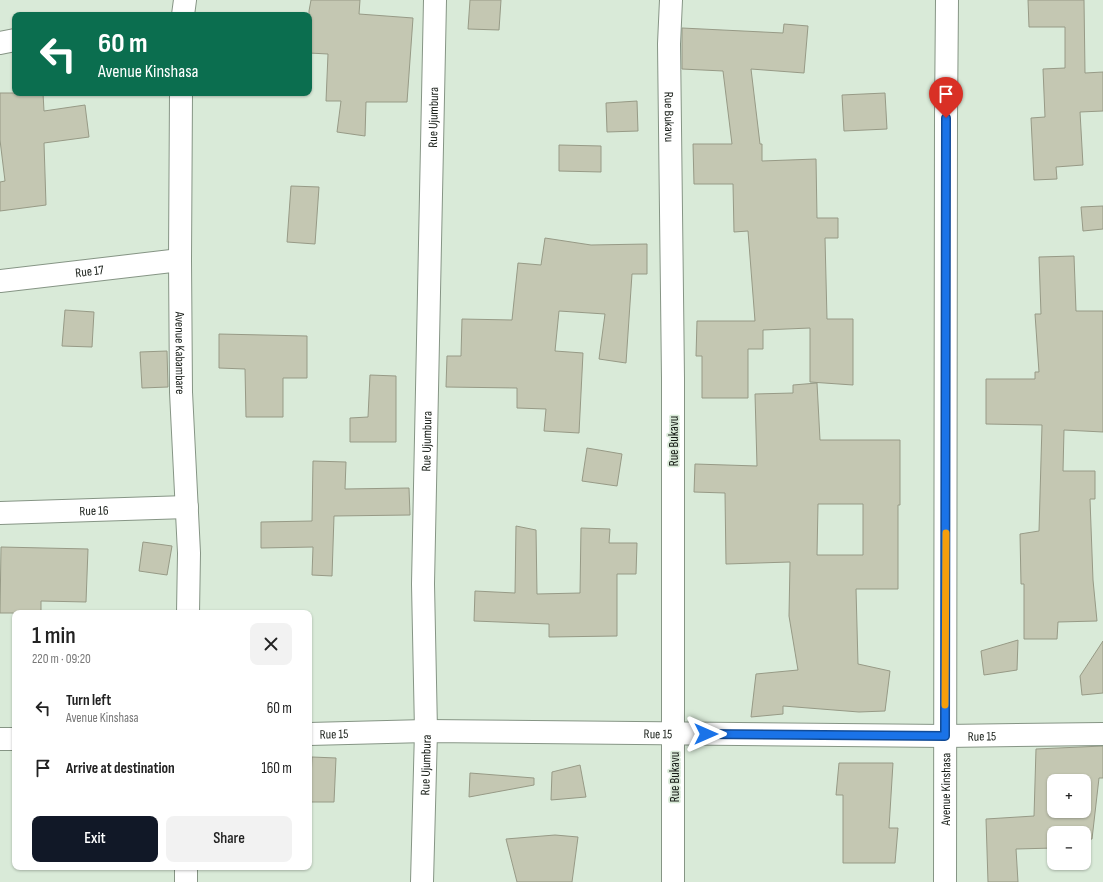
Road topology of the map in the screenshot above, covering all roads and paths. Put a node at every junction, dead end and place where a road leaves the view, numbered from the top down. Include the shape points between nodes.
1 (185, 0) edge
2 (435, 0) edge
3 (671, 0) edge
4 (947, 0) edge
5 (183, 12) edge
6 (12, 40) edge
7 (0, 42) edge
8 (181, 96) edge
9 (180, 260) junction
10 (0, 281) edge
11 (187, 507) junction
12 (0, 513) edge
13 (188, 610) edge
14 (426, 731) junction
15 (312, 734) edge
16 (674, 734) junction
17 (1103, 734) edge
18 (945, 736) junction
19 (0, 739) edge
20 (12, 739) edge
21 (186, 870) edge
22 (186, 882) edge
23 (422, 882) edge
24 (673, 882) edge
25 (945, 882) edge

1 - 5 street
2 - 14 street, Rue Ujumbura via 423,568
3 - 16 street, Rue Bukavu via 669,44
4 - 18 street, Avenue Kinshasa
6 - 7 street
8 - 9 street, Avenue Kabambare
9 - 10 street, Rue 17
9 - 11 street, Avenue Kabambare via 181,392
11 - 12 street, Rue 16
11 - 13 street, Avenue Kabambare
14 - 15 street, Rue 15
14 - 16 street, Rue 15
14 - 23 street, Rue Ujumbura
16 - 18 street, Rue 15
16 - 24 street, Rue Bukavu
17 - 18 street, Rue 15
18 - 25 street, Avenue Kinshasa
19 - 20 street
21 - 22 street

